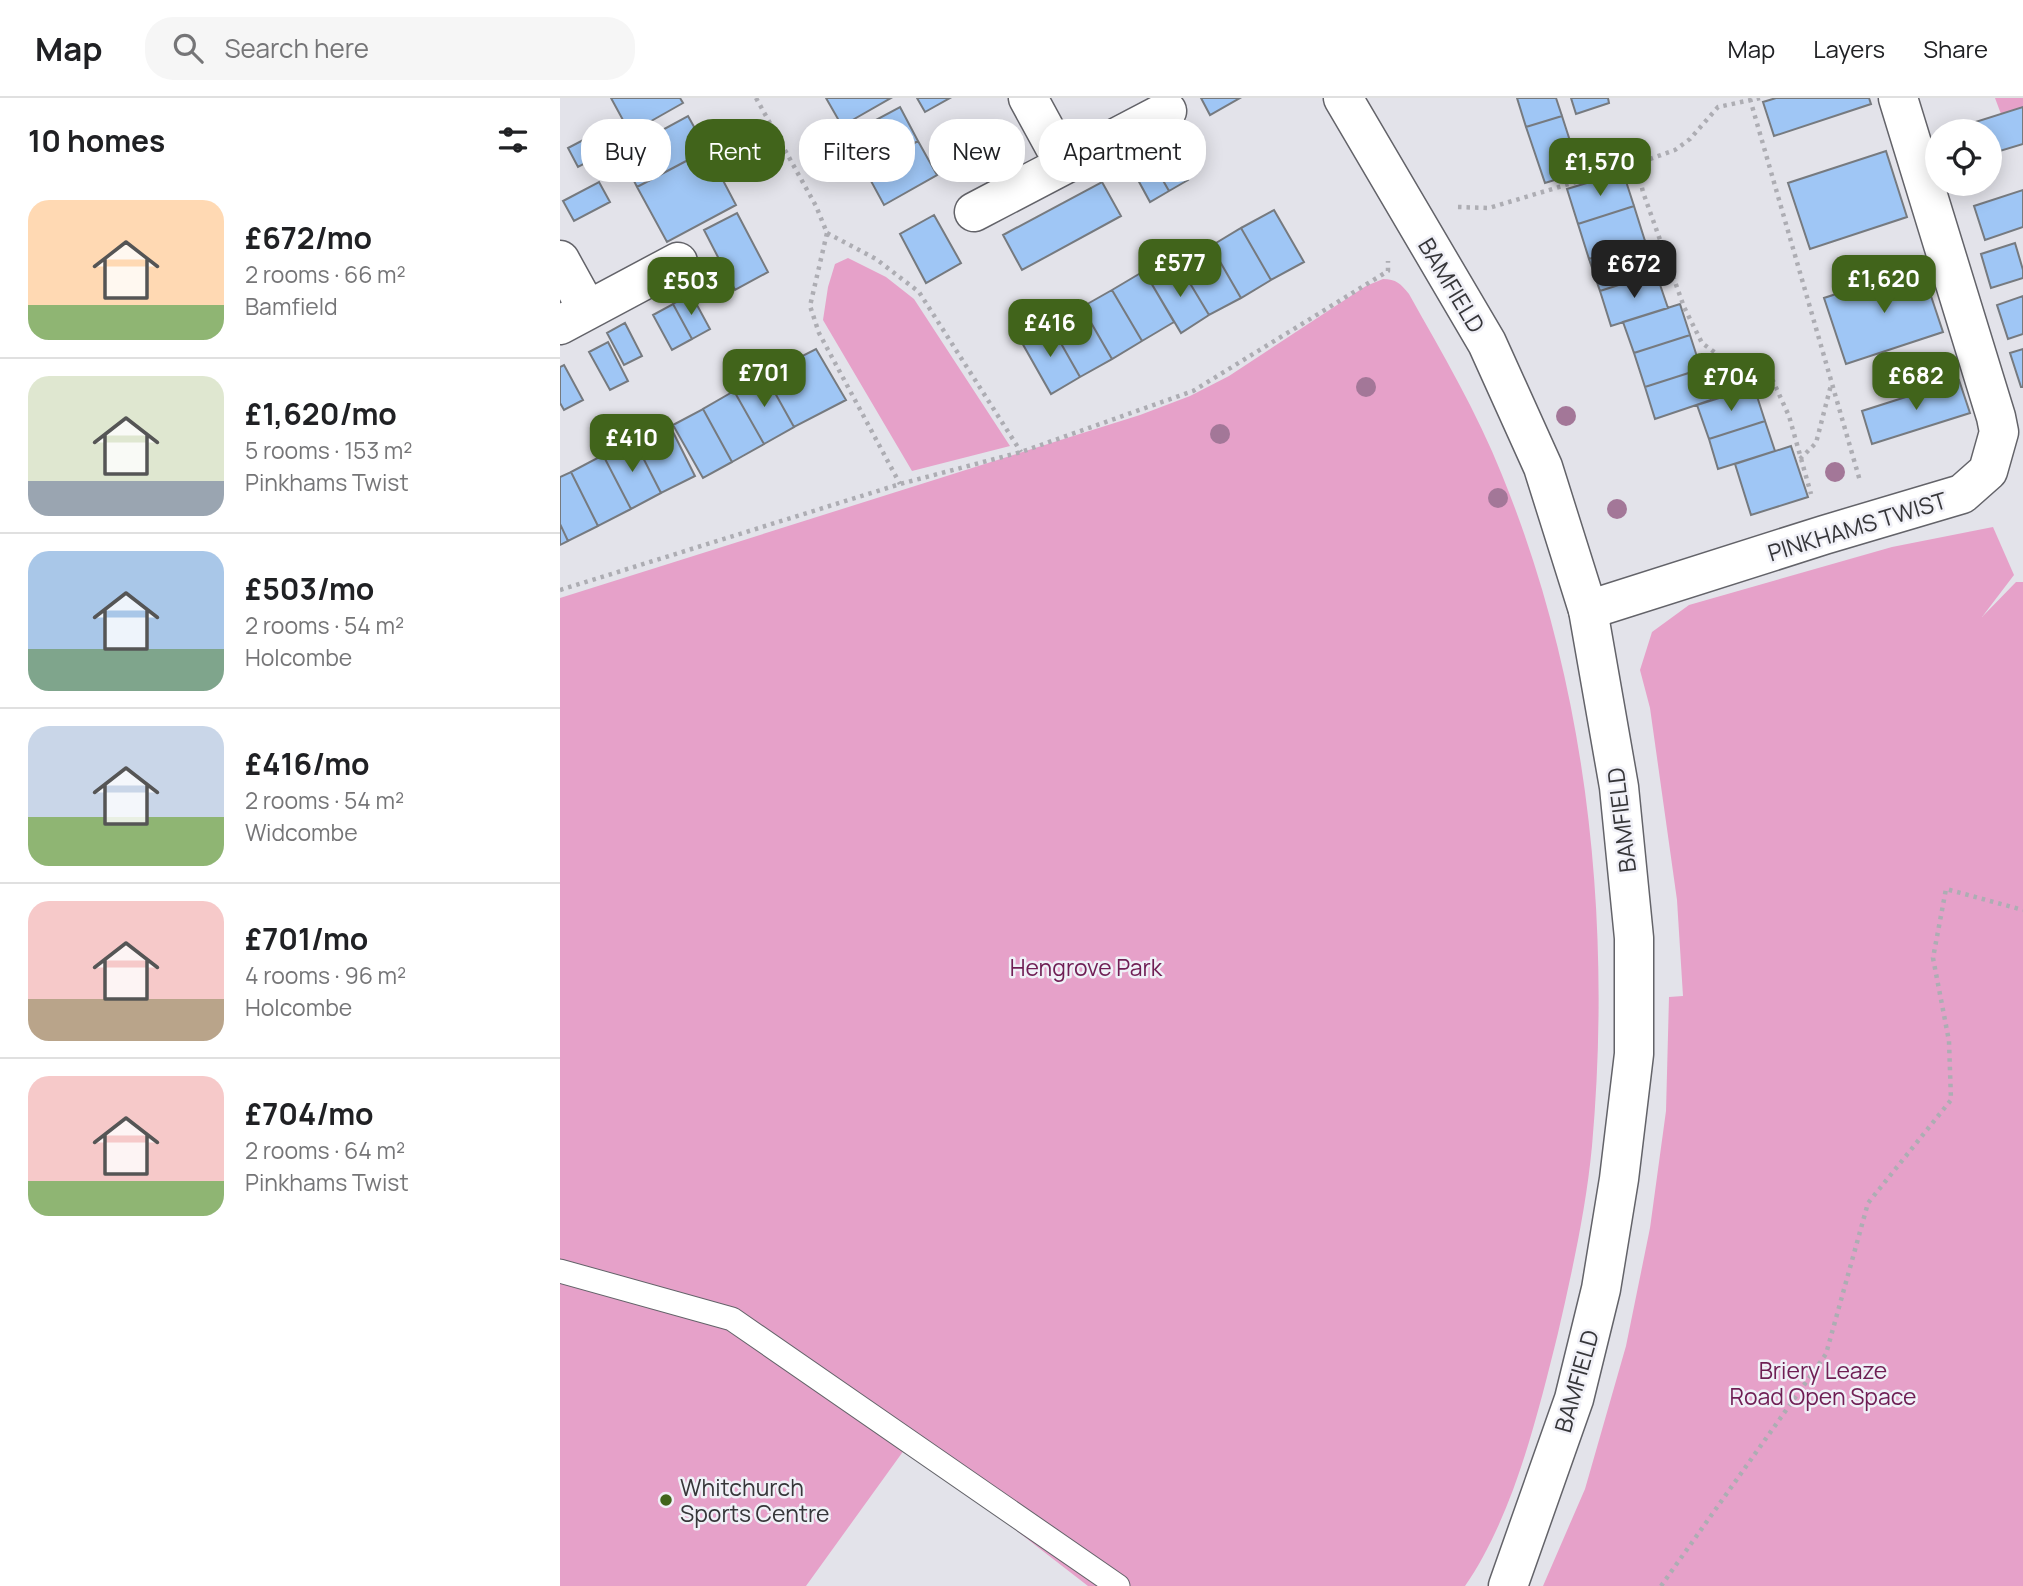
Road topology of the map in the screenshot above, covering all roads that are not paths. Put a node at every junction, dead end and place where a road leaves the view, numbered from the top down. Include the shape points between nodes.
1 (1028, 98) edge
2 (1343, 98) edge
3 (1898, 98) edge
4 (1167, 110) dead end
5 (1039, 119) edge
6 (1150, 119) edge
7 (1039, 177) edge
8 (974, 212) dead end
9 (560, 260) edge
10 (678, 261) dead end
11 (574, 317) edge
12 (1588, 610) junction
13 (560, 1271) edge
14 (1118, 1586) edge
15 (1508, 1586) edge

1 - 5 street
2 - 12 street, BAMFIELD via 1487,344 1543,467
3 - 12 street, PINKHAMS TWIST via 1999,432 1988,471 1962,495
4 - 6 street
7 - 8 street
9 - 11 street
10 - 11 street
12 - 15 street, BAMFIELD via 1619,787 1634,938 1634,1054 1601,1289 1574,1399
13 - 14 lane via 732,1319

